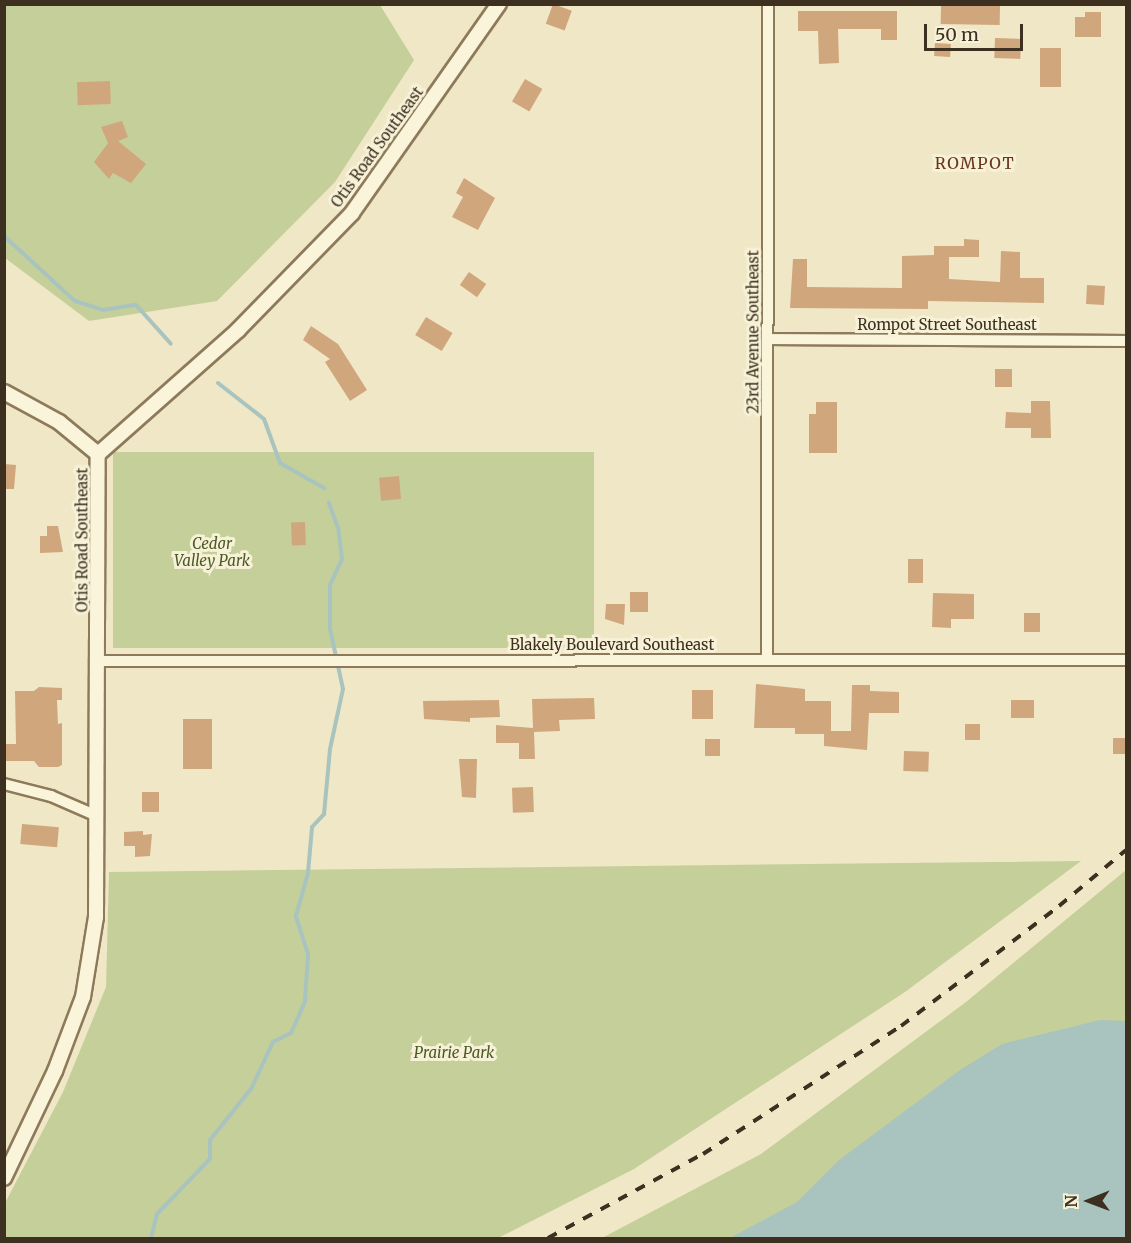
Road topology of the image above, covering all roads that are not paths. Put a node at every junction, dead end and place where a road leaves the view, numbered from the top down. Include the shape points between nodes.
1 (499, 4) edge
2 (768, 4) edge
3 (768, 339) junction
4 (1126, 341) edge
5 (4, 392) edge
6 (98, 454) junction
7 (767, 659) junction
8 (1126, 660) edge
9 (99, 661) junction
10 (4, 784) edge
11 (97, 816) junction
12 (4, 1178) edge

1 - 6 street, Otis Road Southeast via 352,213 238,330
2 - 3 street, 23rd Avenue Southeast
3 - 4 street, Rompot Street Southeast
3 - 7 street, 23rd Avenue Southeast
5 - 6 street via 59,422
6 - 9 street, Otis Road Southeast
7 - 8 street, Blakely Boulevard Southeast
7 - 9 street, Blakely Boulevard Southeast
9 - 11 street, Otis Road Southeast
10 - 11 street via 51,796
11 - 12 street, Otis Road Southeast via 96,917 83,998 55,1071

